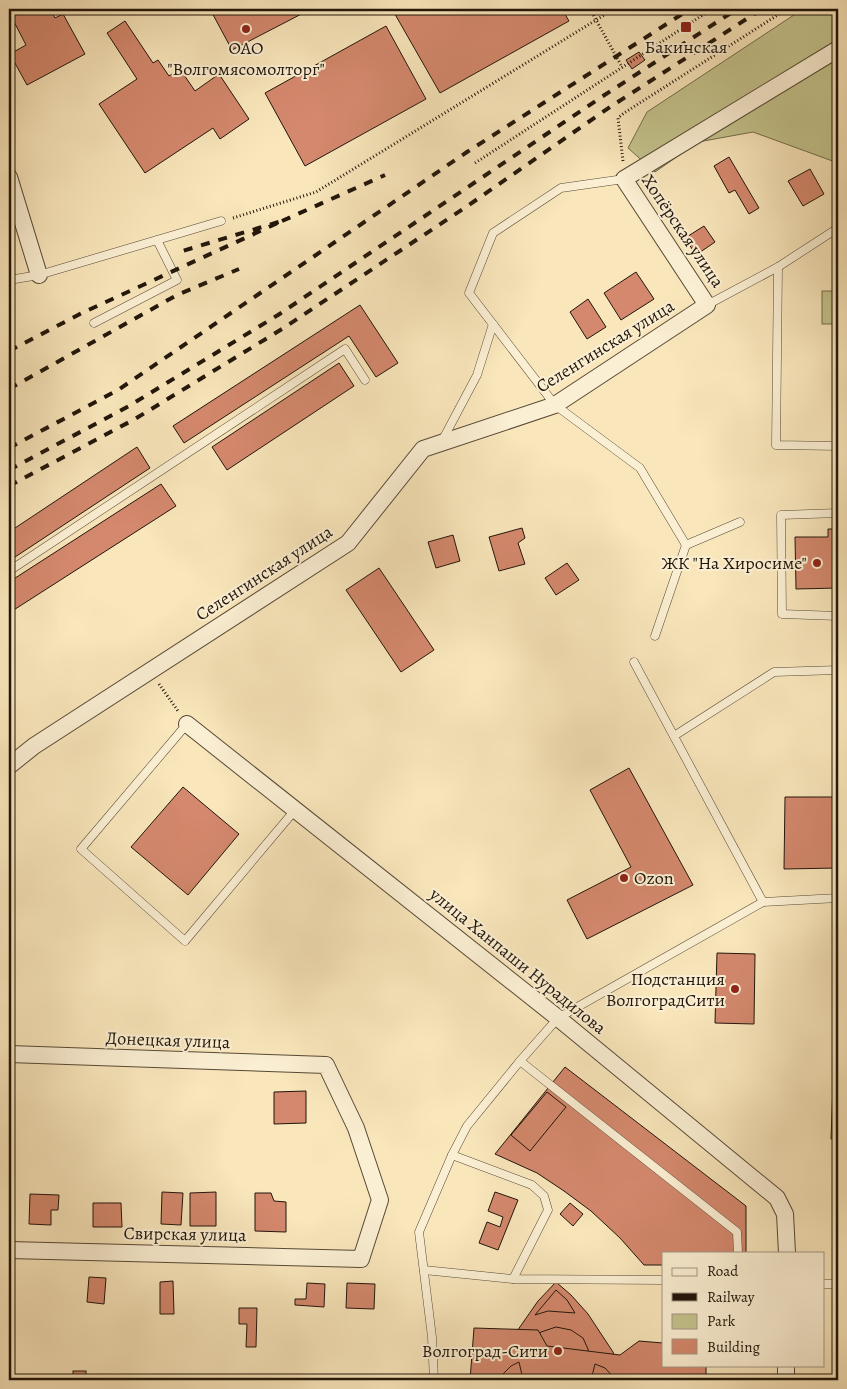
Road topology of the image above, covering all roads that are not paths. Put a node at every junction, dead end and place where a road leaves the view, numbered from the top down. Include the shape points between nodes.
1 (838, 49) edge
2 (9, 178) edge
3 (624, 180) junction
4 (221, 222) road end
5 (838, 228) edge
6 (157, 240) junction
7 (778, 267) junction
8 (39, 275) junction
9 (9, 280) edge
10 (708, 305) junction
11 (94, 323) dead end
12 (493, 324) junction
13 (365, 380) dead end
14 (555, 405) junction
15 (441, 442) junction
16 (838, 446) edge
17 (838, 513) edge
18 (740, 522) dead end
19 (686, 545) junction
20 (9, 571) edge
21 (838, 616) edge
22 (655, 636) dead end
23 (634, 662) dead end
24 (838, 670) edge
25 (187, 724) joint
26 (674, 736) junction
27 (9, 766) edge
28 (295, 810) junction
29 (838, 898) edge
30 (764, 902) junction
31 (558, 1018) junction
32 (9, 1054) edge
33 (520, 1061) junction
34 (452, 1155) junction
35 (9, 1250) edge
36 (738, 1252) edge
37 (787, 1252) edge
38 (361, 1258) joint
39 (424, 1270) junction
40 (513, 1279) junction
41 (662, 1280) edge
42 (824, 1284) edge
43 (838, 1284) edge
44 (786, 1366) edge
45 (434, 1380) edge
46 (786, 1380) edge

1 - 3 street
2 - 8 street
3 - 10 street, Хопёрская улица
3 - 12 lane via 561,188 493,233 469,293
4 - 6 lane
5 - 7 lane
6 - 8 lane
6 - 11 lane via 177,280
7 - 10 lane
7 - 16 lane via 776,445
8 - 9 lane
10 - 14 street, Селенгинская улица
12 - 14 lane
12 - 15 lane via 477,375
13 - 20 lane via 345,349
14 - 15 street, Селенгинская улица
14 - 19 lane via 640,468
15 - 27 street, Селенгинская улица via 422,448 348,543 34,746
17 - 21 lane via 781,515 782,614
18 - 19 lane
19 - 22 lane
23 - 26 lane
24 - 26 lane via 774,672
25 - 28 street, улица Ханпаши Нурадилова
25 - 28 lane via 81,849 185,941
26 - 30 lane
28 - 31 street, улица Ханпаши Нурадилова
29 - 30 lane
30 - 31 lane
31 - 33 lane
31 - 37 street, улица Ханпаши Нурадилова via 776,1198 785,1214
32 - 38 street, Донецкая улица via 326,1065 356,1128 380,1200
33 - 34 lane via 467,1126
33 - 36 lane via 736,1232
34 - 39 lane via 419,1232
34 - 40 lane via 532,1185 544,1196 548,1210
35 - 38 street, Свирская улица
39 - 40 lane
39 - 45 lane
40 - 41 lane
42 - 43 lane
44 - 46 street

